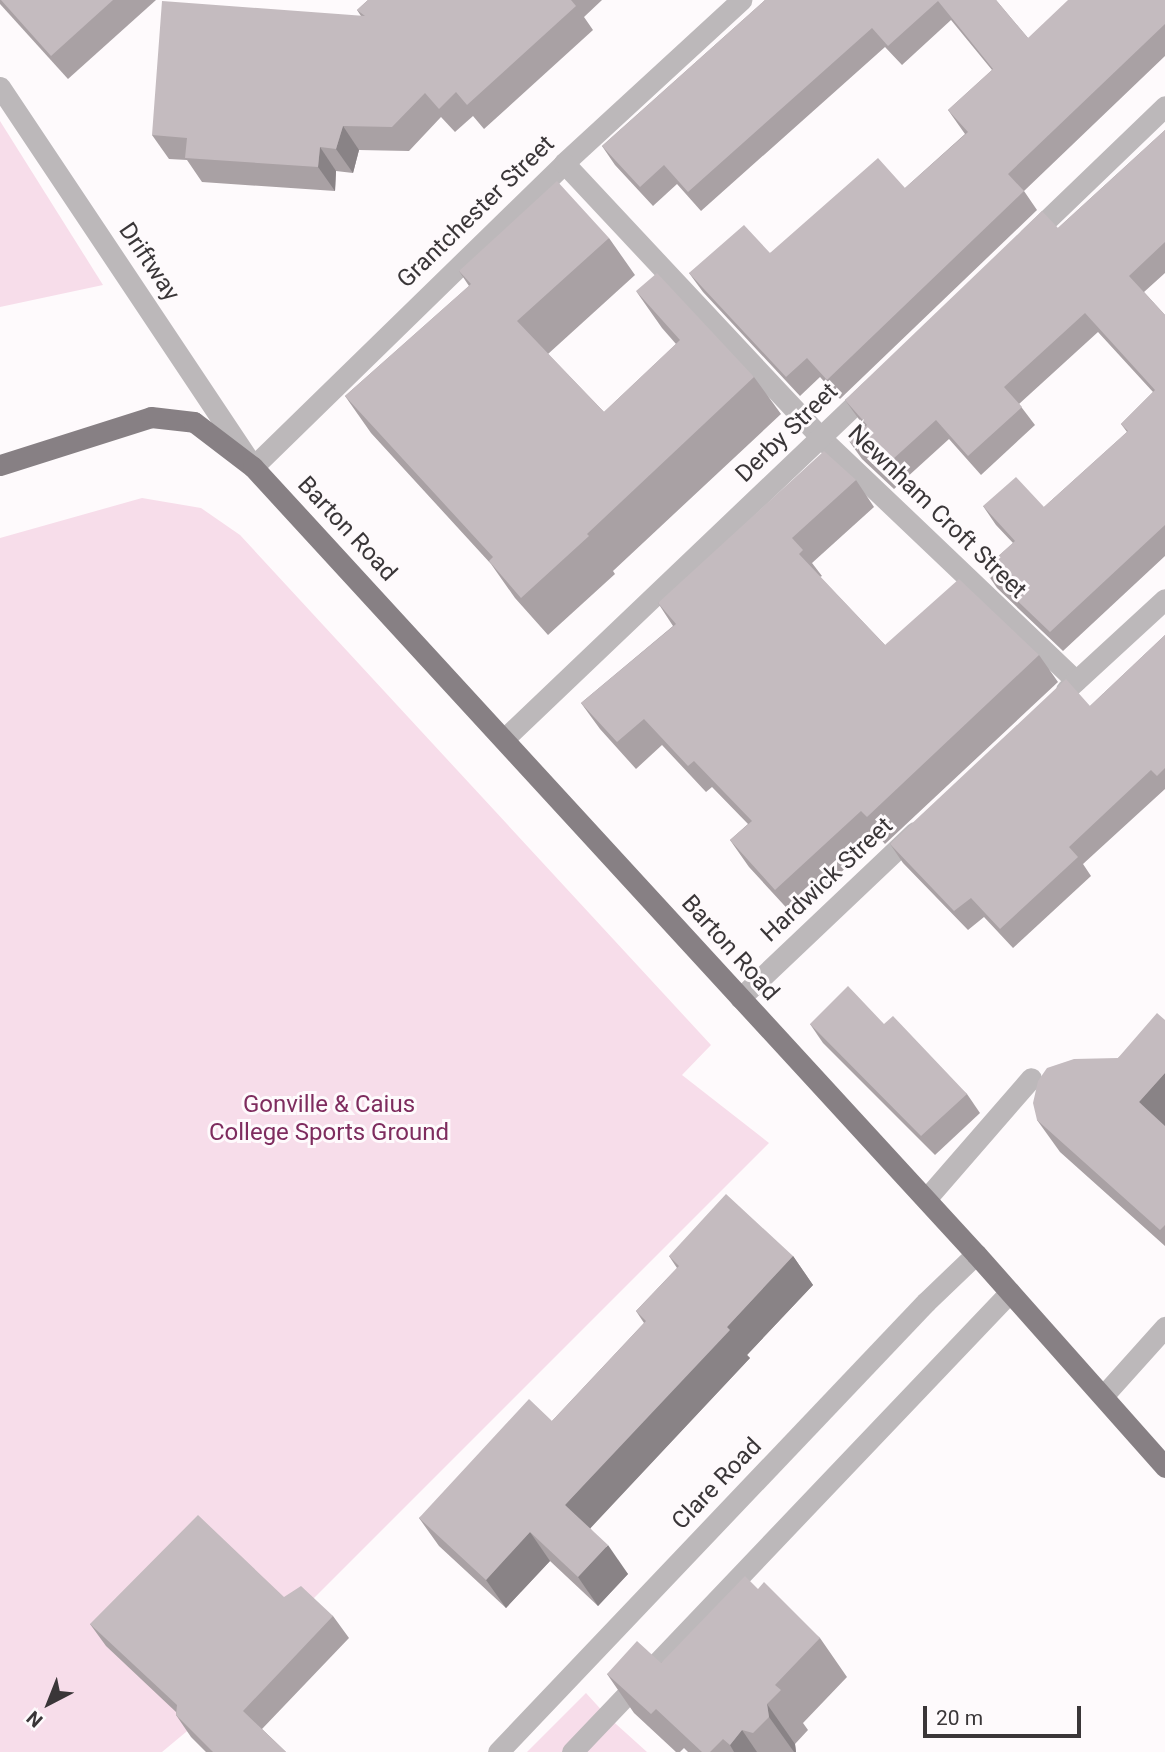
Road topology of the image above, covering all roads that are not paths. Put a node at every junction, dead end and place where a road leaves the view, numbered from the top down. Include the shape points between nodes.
1 (740, 0) edge
2 (0, 87) edge
3 (1165, 106) edge
4 (565, 163) junction
5 (1017, 248) edge
6 (889, 371) edge
7 (821, 438) junction
8 (0, 465) edge
9 (253, 467) junction
10 (1165, 599) edge
11 (1076, 681) junction
12 (1046, 709) edge
13 (504, 739) junction
14 (928, 821) edge
15 (740, 998) junction
16 (1031, 1077) dead end
17 (926, 1199) junction
18 (976, 1254) junction
19 (1010, 1292) junction
20 (1165, 1327) edge
21 (1103, 1396) junction
22 (1165, 1467) edge
23 (498, 1752) edge
24 (572, 1752) edge

1 - 4 street, Grantchester Street
2 - 9 street, Driftway
3 - 5 street
4 - 7 street, Newnham Croft Street
4 - 9 street, Grantchester Street
6 - 7 street, Derby Street
7 - 11 street, Newnham Croft Street
7 - 13 street, Derby Street
8 - 9 main road, Barton Road via 151,417 194,422
9 - 13 main road, Barton Road
10 - 11 street
11 - 12 street
13 - 15 main road, Barton Road
14 - 15 street, Hardwick Street
15 - 17 main road, Barton Road
16 - 17 street
17 - 18 main road, Barton Road
18 - 19 main road, Barton Road
18 - 23 street, Clare Road
19 - 21 main road, Barton Road
19 - 24 street
20 - 21 street
21 - 22 main road, Barton Road

